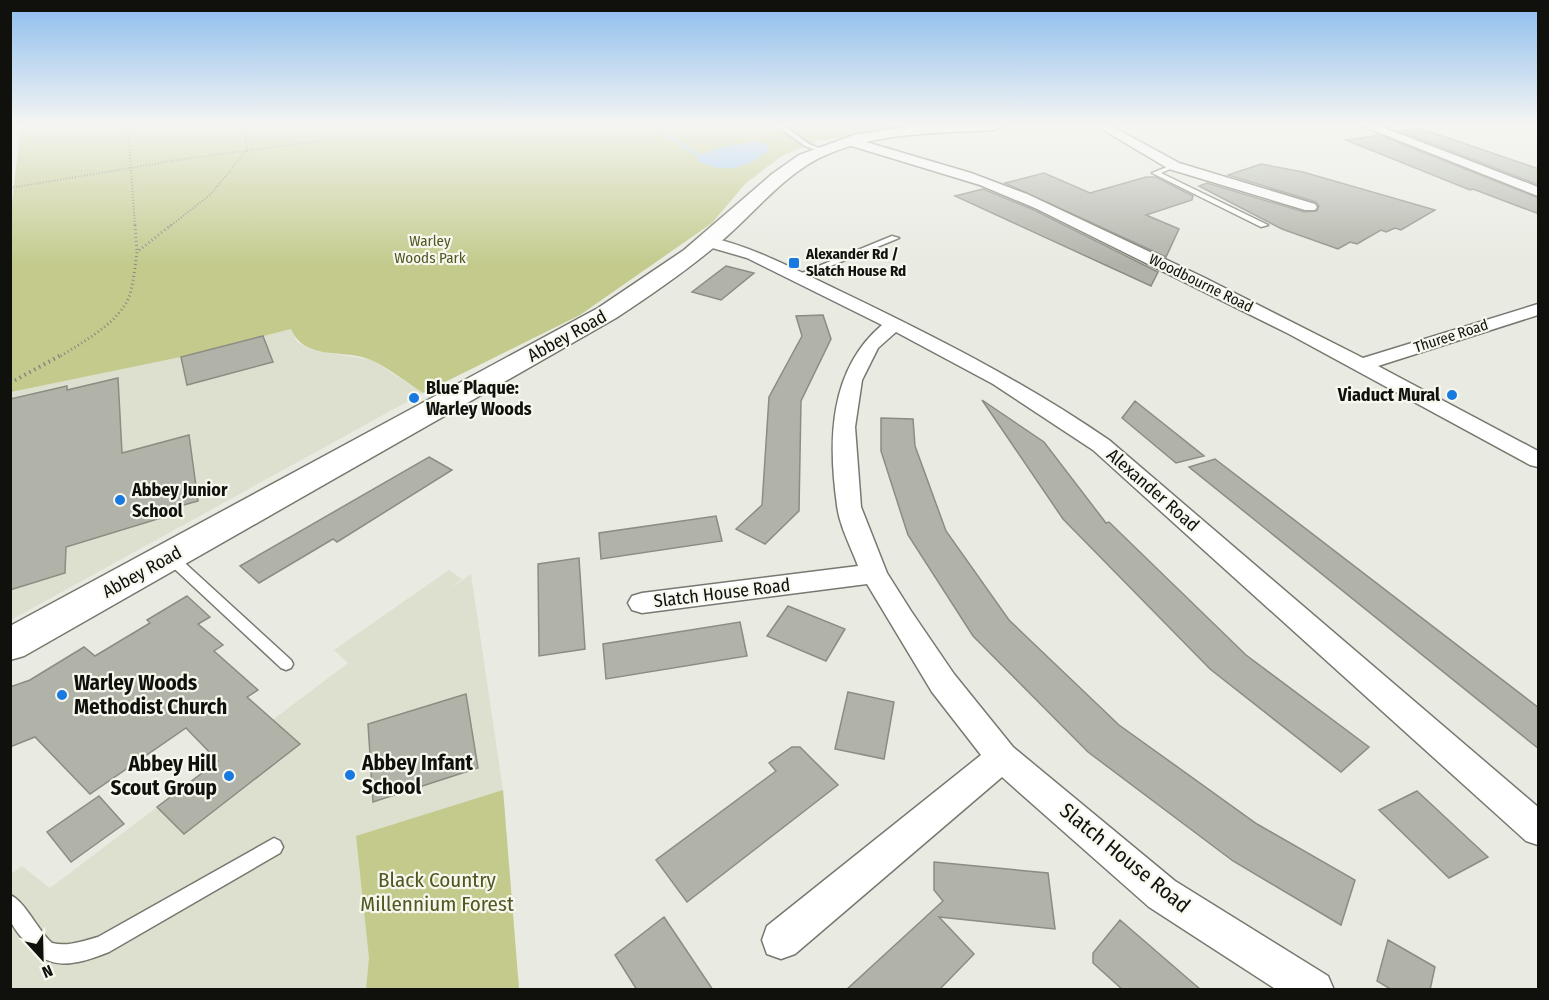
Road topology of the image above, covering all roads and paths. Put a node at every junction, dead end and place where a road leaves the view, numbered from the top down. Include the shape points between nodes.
1 (109, 172) edge
2 (131, 172) edge
3 (229, 172) edge
4 (786, 172) edge
5 (959, 172) edge
6 (1159, 172) edge
7 (1193, 172) edge
8 (1486, 172) edge
9 (10, 188) edge
10 (1539, 192) edge
11 (1310, 207) dead end
12 (1264, 225) dead end
13 (895, 238) dead end
14 (708, 242) junction
15 (137, 252) junction
16 (796, 276) junction
17 (1539, 309) edge
18 (893, 325) junction
19 (1363, 364) junction
20 (10, 383) edge
21 (1539, 460) edge
22 (170, 557) junction
23 (874, 574) junction
24 (642, 603) dead end
25 (10, 645) edge
26 (286, 664) dead end
27 (1002, 757) junction
28 (1539, 829) edge
29 (273, 847) dead end
30 (10, 903) edge
31 (781, 940) dead end
32 (1314, 990) edge

1 - 9 path
2 - 15 path
3 - 15 path via 210,195
4 - 14 street, Abbey Road
5 - 19 street, Woodbourne Road via 1008,190
6 - 12 lane via 1155,173
7 - 11 street
8 - 10 street
13 - 16 lane
14 - 16 street, Alexander Road via 737,248
14 - 22 street, Abbey Road via 607,313
15 - 20 path via 128,300 96,333
16 - 18 street, Alexander Road
17 - 19 street, Thuree Road
18 - 23 street, Slatch House Road via 870,345 852,380 844,427 849,507
18 - 28 street, Alexander Road via 999,378 1101,445
19 - 21 street, Woodbourne Road
22 - 25 street, Abbey Road
22 - 26 lane
23 - 24 street, Slatch House Road
23 - 27 street, Slatch House Road via 943,683
27 - 31 street
27 - 32 street, Slatch House Road via 1162,894
29 - 30 lane via 102,945 76,954 57,957 42,950

